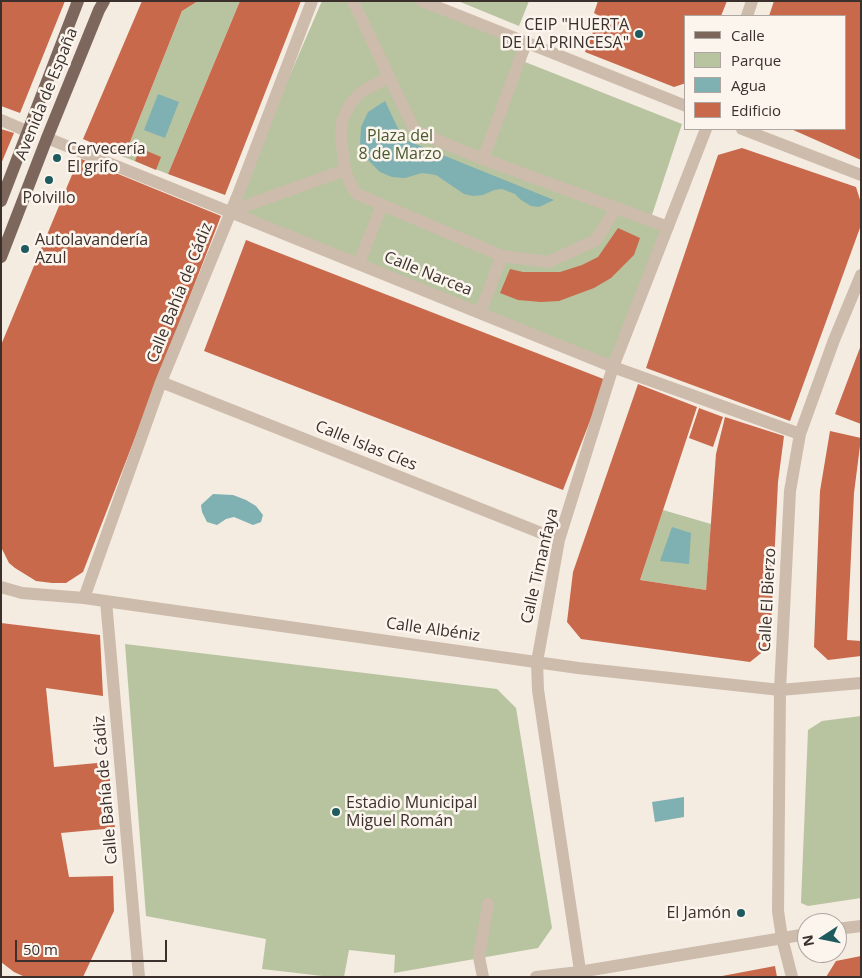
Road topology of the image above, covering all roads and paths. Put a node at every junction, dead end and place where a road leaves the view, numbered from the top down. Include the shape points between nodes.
1 (78, 1) edge
2 (104, 1) edge
3 (312, 1) edge
4 (353, 1) edge
5 (422, 1) edge
6 (752, 1) edge
7 (747, 15) edge
8 (526, 43) junction
9 (389, 77) junction
10 (684, 105) edge
11 (1, 120) edge
12 (706, 130) edge
13 (745, 130) edge
14 (29, 132) junction
15 (47, 138) junction
16 (483, 158) junction
17 (345, 170) junction
18 (861, 176) edge
19 (1, 200) edge
20 (382, 205) junction
21 (616, 208) junction
22 (231, 211) junction
23 (668, 228) junction
24 (502, 256) junction
25 (1, 257) edge
26 (360, 264) junction
27 (861, 275) edge
28 (480, 313) junction
29 (613, 367) junction
30 (161, 382) junction
31 (800, 434) junction
32 (559, 540) junction
33 (1, 587) edge
34 (84, 598) junction
35 (106, 601) junction
36 (537, 662) junction
37 (861, 683) edge
38 (780, 690) junction
39 (488, 904) dead end
40 (861, 926) edge
41 (847, 928) edge
42 (797, 936) edge
43 (782, 938) junction
44 (580, 974) edge
45 (139, 977) edge
46 (483, 977) edge
47 (536, 977) edge
48 (792, 977) edge

1 - 14 main road, Avenida de España
2 - 15 main road, Avenida de España
3 - 22 street, Calle Bahía de Cádiz
4 - 9 street
5 - 8 street
6 - 7 street
8 - 10 street
8 - 16 street
9 - 16 street via 415,130
9 - 17 street via 360,92 350,104 342,121
11 - 14 street
12 - 23 street, Calle Timanfaya
13 - 18 street
14 - 19 main road, Avenida de España
15 - 22 street, Calle Narcea
15 - 25 main road, Avenida de España
16 - 21 street
17 - 20 street via 357,194
17 - 22 street
20 - 24 street
20 - 26 street
21 - 23 street
21 - 24 street via 596,240 548,262
22 - 26 street, Calle Narcea
22 - 30 street, Calle Bahía de Cádiz
23 - 29 street, Calle Timanfaya
24 - 28 street
26 - 28 street, Calle Narcea
27 - 31 street, Calle El Bierzo
28 - 29 street, Calle Narcea
29 - 31 street, Calle Narcea
29 - 32 street, Calle Timanfaya
30 - 32 street, Calle Islas Cíes
30 - 34 street, Calle Bahía de Cádiz
31 - 38 street, Calle El Bierzo via 790,491
32 - 36 street, Calle Timanfaya
33 - 34 street, Calle Albéniz via 22,593
34 - 35 street, Calle Albéniz
35 - 36 street, Calle Albéniz
35 - 45 street, Calle Bahía de Cádiz
36 - 38 street, Calle Albéniz
36 - 44 street, Calle Timanfaya via 538,690
37 - 38 street, Calle Albéniz
38 - 43 street, Calle El Bierzo via 778,911
39 - 46 street via 479,957
40 - 41 street
42 - 43 street
43 - 44 street
43 - 48 street, Calle El Bierzo
44 - 47 street

